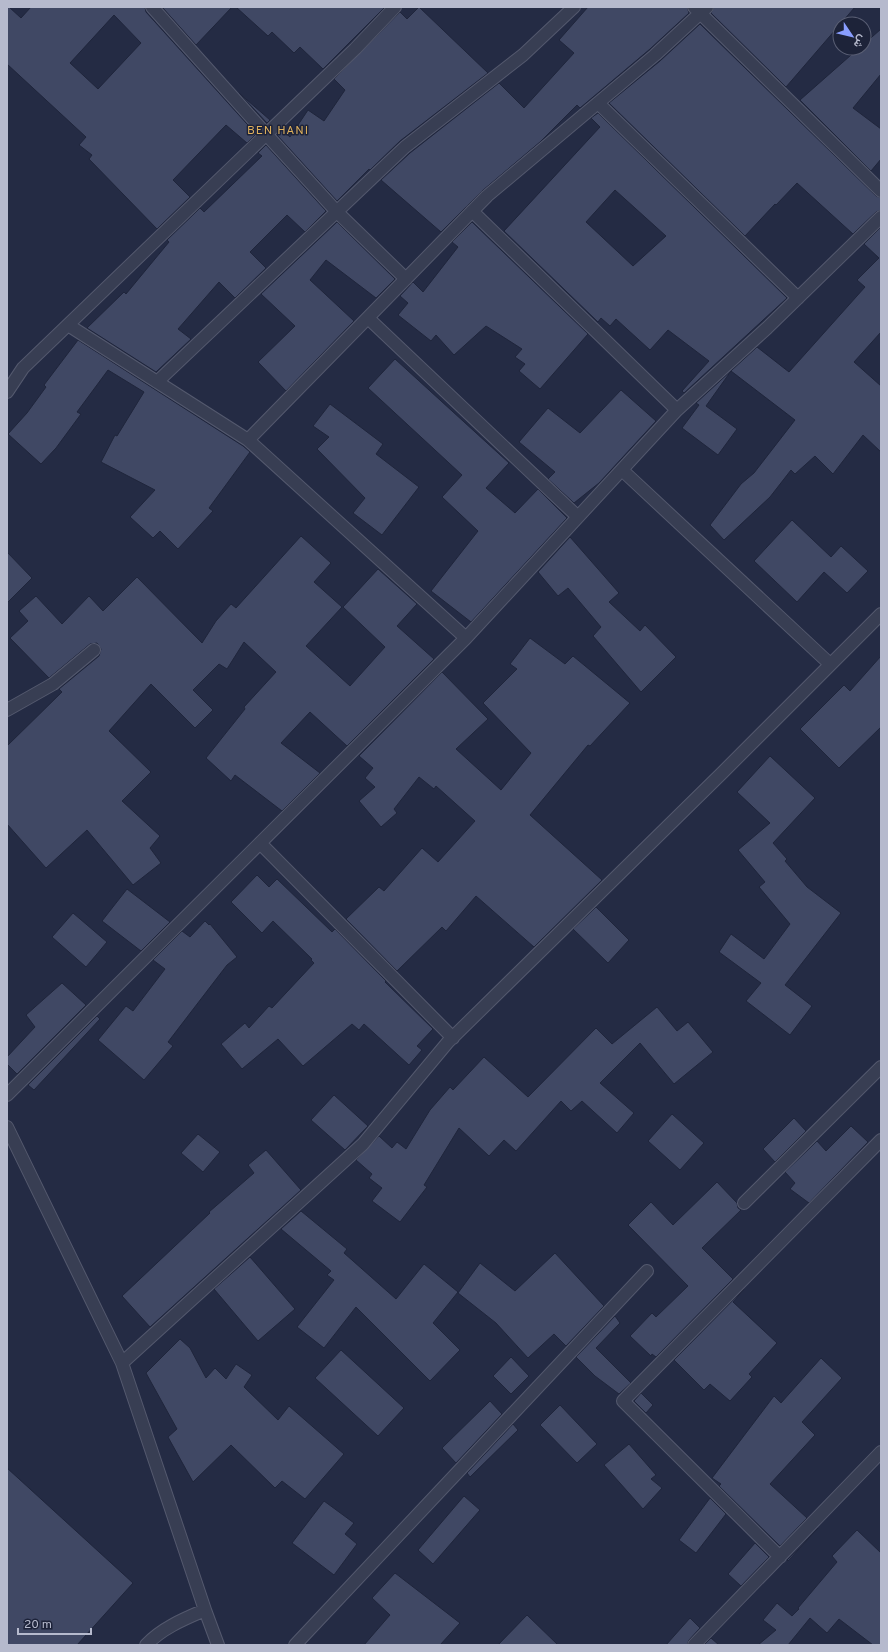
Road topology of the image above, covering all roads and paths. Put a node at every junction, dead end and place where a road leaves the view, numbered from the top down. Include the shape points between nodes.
1 (152, 7) edge
2 (395, 7) edge
3 (574, 7) edge
4 (701, 9) edge
5 (598, 103) junction
6 (266, 134) junction
7 (881, 191) edge
8 (472, 211) junction
9 (337, 212) junction
10 (881, 217) edge
11 (406, 279) junction
12 (798, 298) junction
13 (368, 318) junction
14 (68, 325) junction
15 (157, 382) junction
16 (7, 392) edge
17 (677, 410) junction
18 (248, 440) junction
19 (622, 470) junction
20 (578, 517) junction
21 (881, 614) edge
22 (466, 638) junction
23 (94, 650) dead end
24 (830, 664) junction
25 (7, 710) edge
26 (260, 843) junction
27 (453, 1038) junction
28 (881, 1067) edge
29 (7, 1094) edge
30 (7, 1127) edge
31 (881, 1140) edge
32 (744, 1203) dead end
33 (647, 1271) dead end
34 (122, 1363) junction
35 (881, 1452) edge
36 (780, 1556) junction
37 (205, 1610) junction
38 (146, 1645) edge
39 (218, 1645) edge
40 (296, 1645) edge
41 (694, 1645) edge

1 - 6 street
2 - 6 street
3 - 9 street via 523,55 405,147
4 - 5 street via 655,55
4 - 7 street
5 - 8 street
5 - 12 street
6 - 9 street
6 - 14 street
8 - 11 street
8 - 17 street
9 - 11 street
9 - 15 street
10 - 12 street
11 - 13 street
12 - 17 street
13 - 18 street
13 - 20 street
14 - 15 street
14 - 16 street via 23,368
15 - 18 street
17 - 19 street
18 - 22 street
19 - 20 street
19 - 24 street
20 - 22 street
21 - 24 street
22 - 26 street
23 - 25 street via 53,684
24 - 27 street
26 - 27 street
26 - 29 street
27 - 34 street via 363,1144
28 - 32 street
30 - 34 street
31 - 36 street via 623,1401
33 - 40 street
34 - 37 street
35 - 36 street
36 - 41 street
37 - 38 street via 176,1623 152,1638
37 - 39 street

